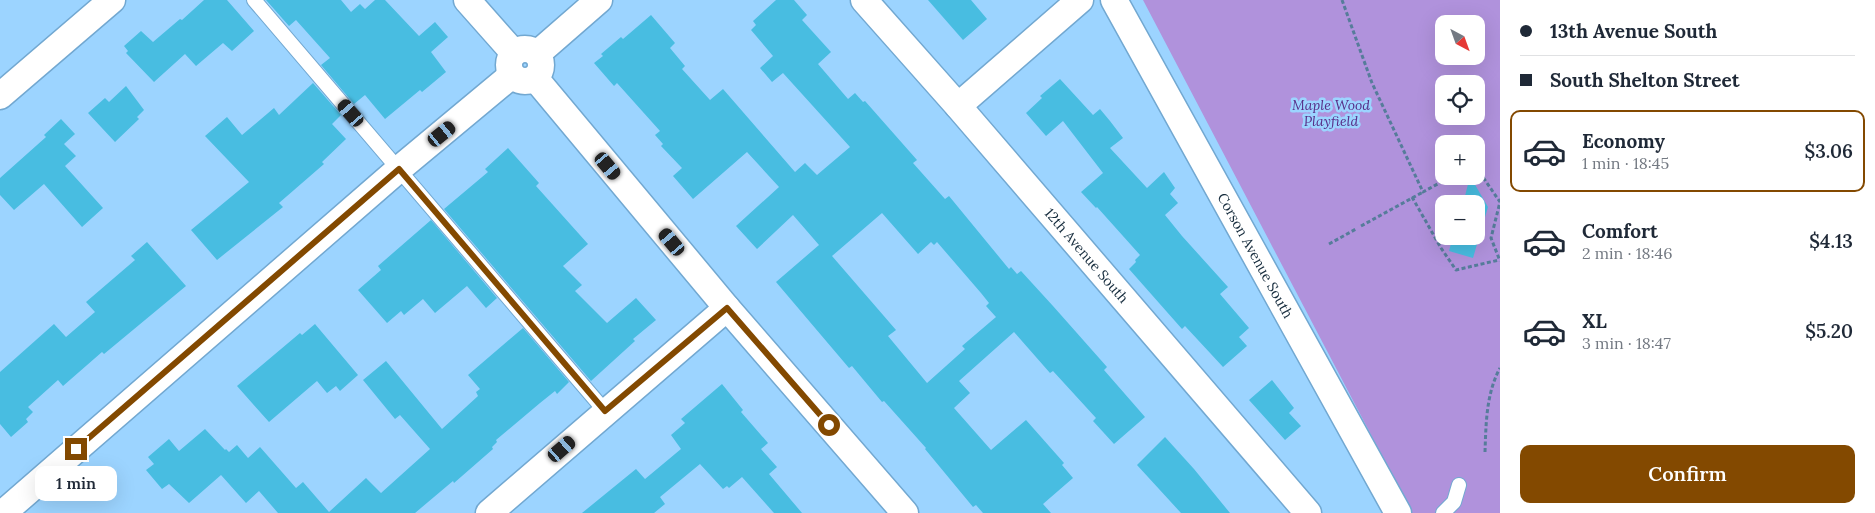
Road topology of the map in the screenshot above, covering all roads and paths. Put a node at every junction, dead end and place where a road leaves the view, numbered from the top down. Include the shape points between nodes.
1 (112, 0) edge
2 (254, 0) edge
3 (467, 0) edge
4 (599, 0) edge
5 (864, 0) edge
6 (1080, 0) edge
7 (1114, 0) edge
8 (1342, 0) edge
9 (525, 65) junction
10 (0, 96) edge
11 (958, 106) junction
12 (399, 169) junction
13 (1485, 180) edge
14 (1436, 185) edge
15 (1424, 192) junction
16 (1412, 197) junction
17 (1361, 226) dead end
18 (1356, 229) dead end
19 (1329, 244) dead end
20 (1500, 261) edge
21 (727, 308) junction
22 (1500, 368) edge
23 (605, 411) junction
24 (1485, 452) dead end
25 (1460, 485) dead end
26 (3, 513) edge
27 (489, 513) edge
28 (905, 513) edge
29 (1308, 513) edge
30 (1398, 513) edge
31 (1443, 513) edge

1 - 10 street
2 - 12 lane
3 - 9 street
4 - 9 street
5 - 11 street, 12th Avenue South
6 - 11 street
7 - 30 street, Corson Avenue South
8 - 15 path via 1372,83
9 - 12 street
9 - 21 street
11 - 29 street, 12th Avenue South
12 - 23 lane
12 - 26 street
13 - 20 path via 1500,202 1491,238
14 - 15 path
15 - 16 path
16 - 17 path
16 - 20 path via 1456,270
18 - 19 path
21 - 23 street
21 - 28 street
22 - 24 path via 1493,382 1487,415
23 - 27 street
25 - 31 lane via 1454,502

